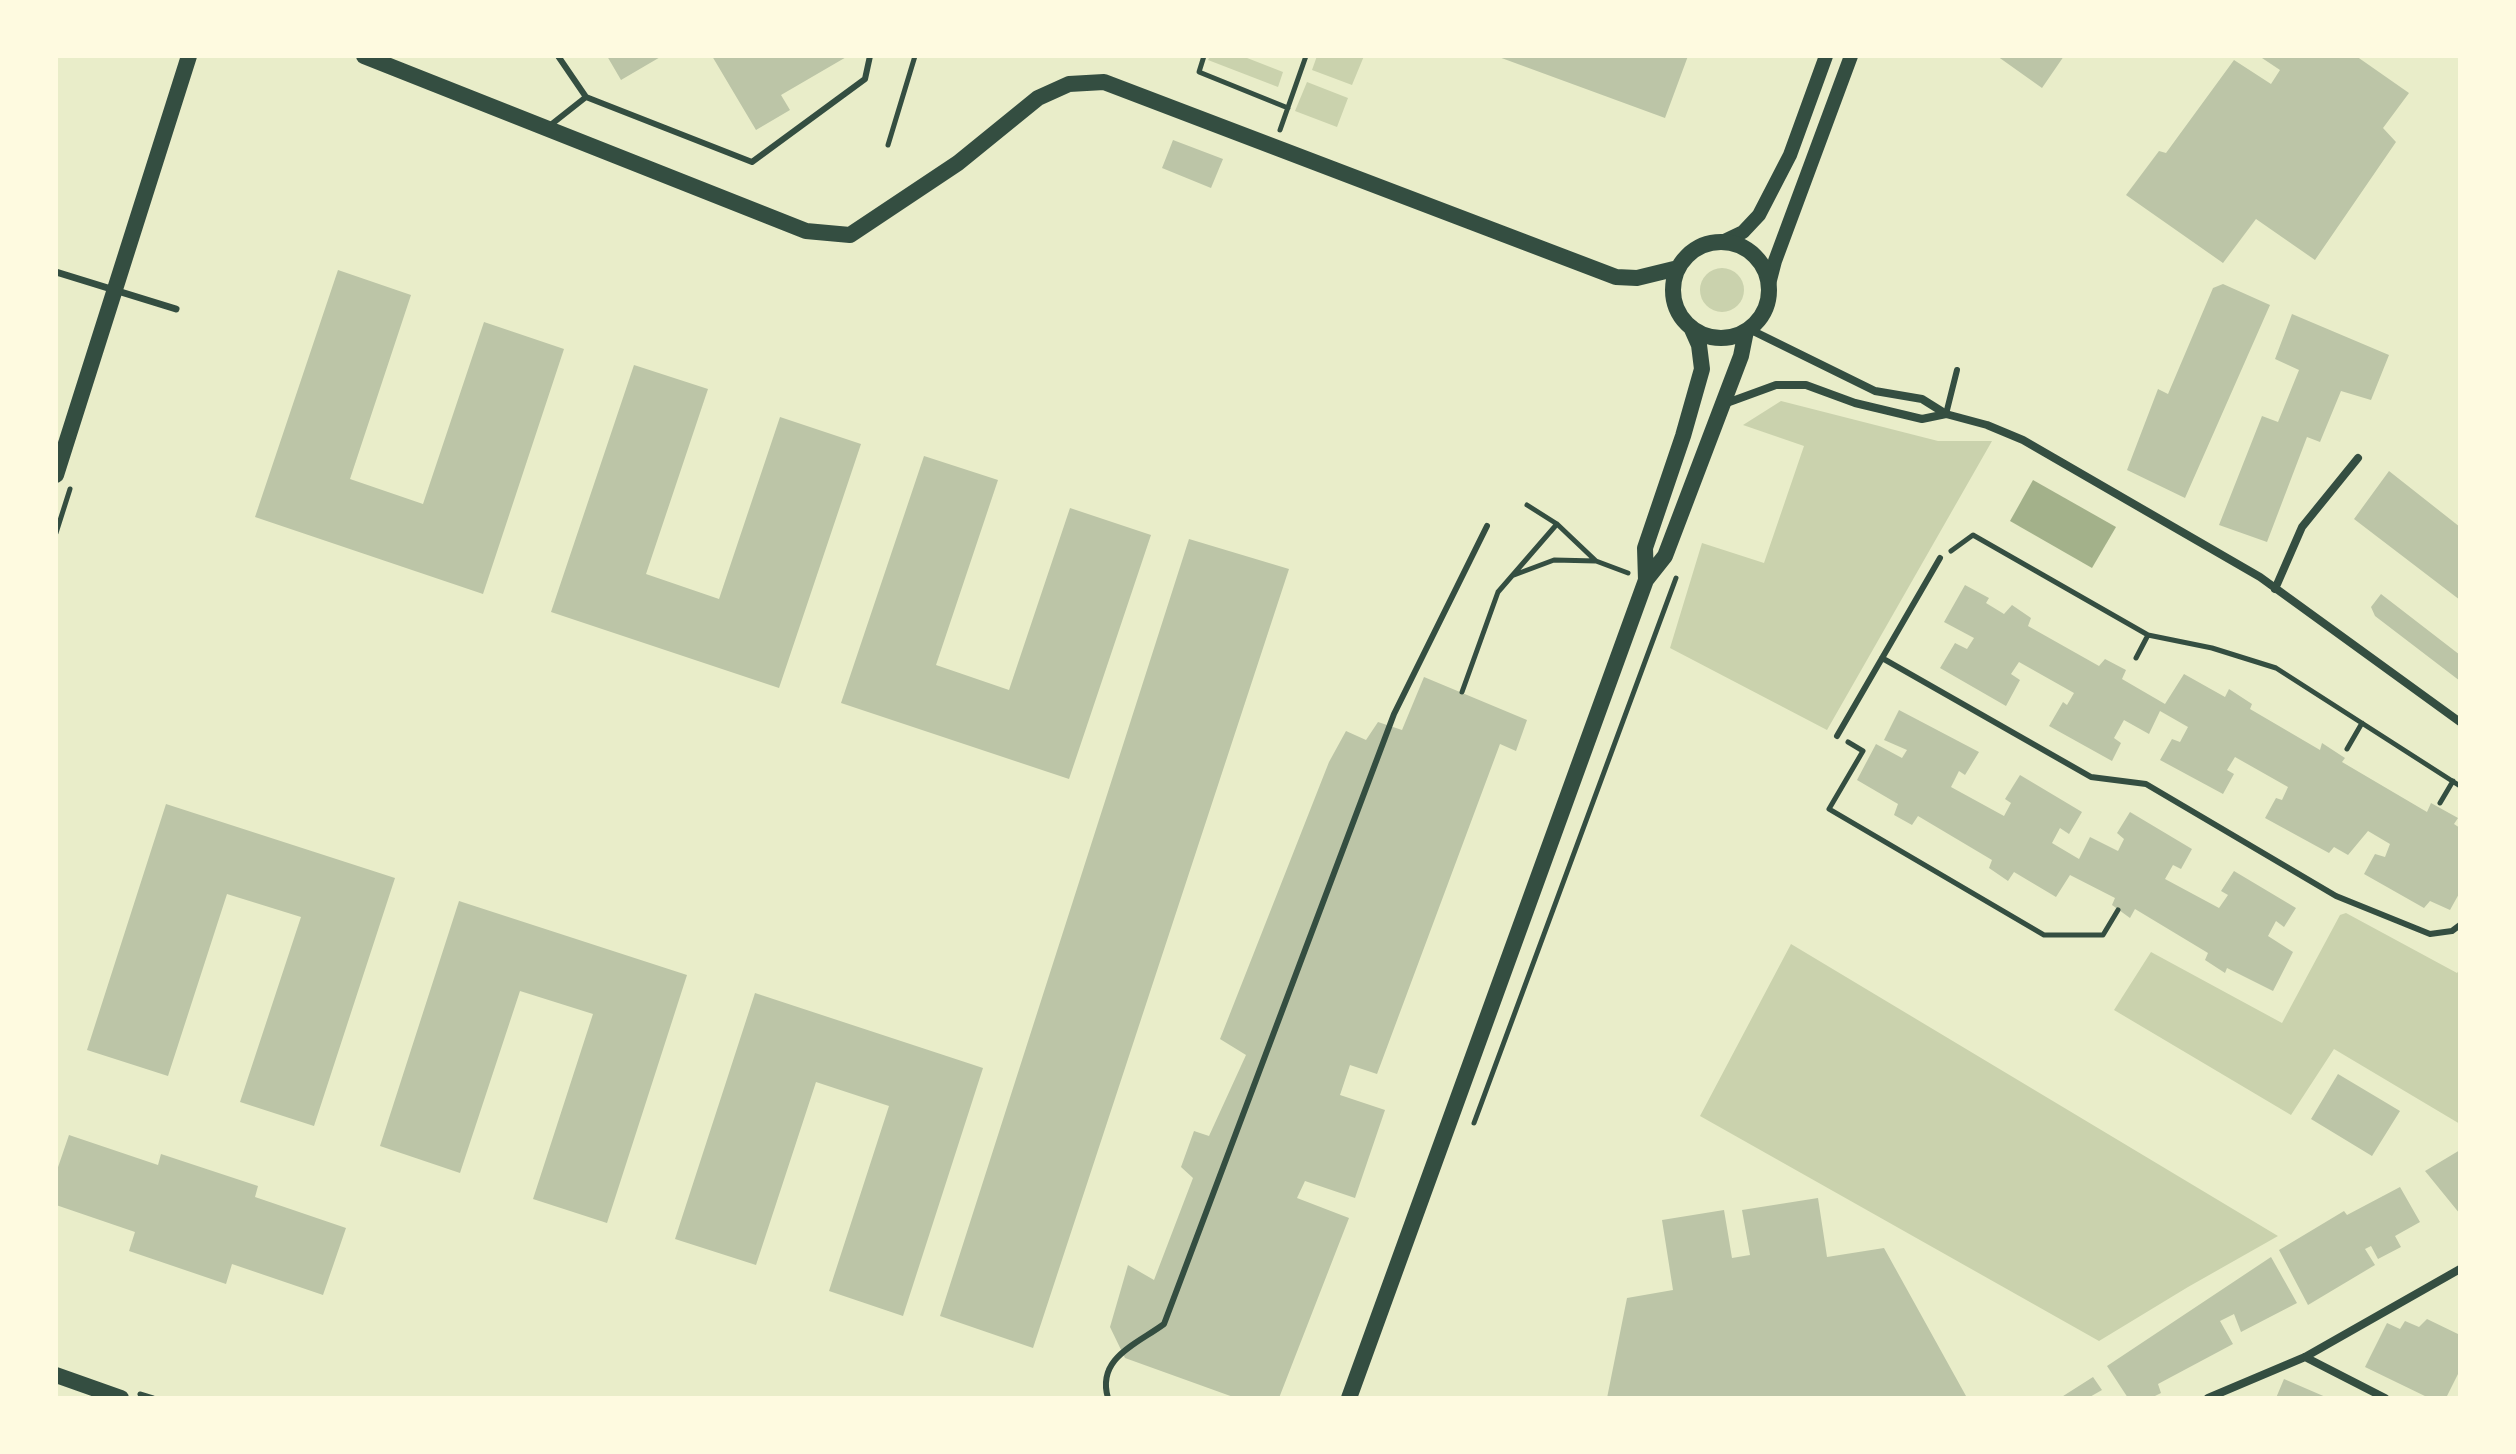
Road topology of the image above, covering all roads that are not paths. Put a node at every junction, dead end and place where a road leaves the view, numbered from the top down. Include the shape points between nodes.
1 (189, 56) edge
2 (364, 56) edge
3 (558, 56) edge
4 (870, 56) edge
5 (1826, 56) edge
6 (1851, 56) edge
7 (586, 97) junction
8 (546, 129) junction
9 (1722, 242) junction
10 (1678, 268) junction
11 (56, 272) edge
12 (1769, 284) junction
13 (176, 309) dead end
14 (1691, 327) junction
15 (1748, 330) junction
16 (1957, 370) dead end
17 (1723, 404) junction
18 (1946, 414) junction
19 (2358, 458) dead end
20 (56, 475) edge
21 (1487, 526) dead end
22 (1940, 558) road end
23 (1646, 580) junction
24 (2275, 589) junction
25 (1882, 658) junction
26 (2460, 722) edge
27 (1837, 736) road end
28 (2460, 925) edge
29 (2460, 1269) edge
30 (2305, 1357) junction
31 (56, 1375) edge
32 (121, 1398) edge
33 (1108, 1398) edge
34 (1349, 1398) edge
35 (2208, 1398) edge
36 (2385, 1398) edge

1 - 20 main road
2 - 8 main road
3 - 7 lane
4 - 7 lane via 865,79 752,162
5 - 9 street via 1790,155 1759,215 1743,232
6 - 12 street
7 - 8 lane
8 - 10 main road via 806,231 850,235 958,163 1038,98 1069,84 1104,82 1616,277 1637,278
9 - 10 main road via 1691,252
9 - 12 main road via 1748,250
10 - 14 main road via 1673,294
11 - 13 street
12 - 15 main road via 1765,309
14 - 15 main road via 1718,338
14 - 23 main road via 1702,369 1645,548
15 - 17 main road
15 - 18 street via 1875,391 1922,399
16 - 18 lane
17 - 18 street via 1776,385 1806,385 1922,419
17 - 23 main road via 1665,556
18 - 24 street via 2023,440
19 - 24 street via 2302,527
21 - 33 lane via 1394,714 1164,1324 1111,1361 1104,1386
22 - 25 lane
23 - 34 main road
24 - 26 street
25 - 27 lane
25 - 28 lane via 2091,777 2146,784 2336,896 2430,934
29 - 30 street
30 - 35 street
30 - 36 street
31 - 32 main road

